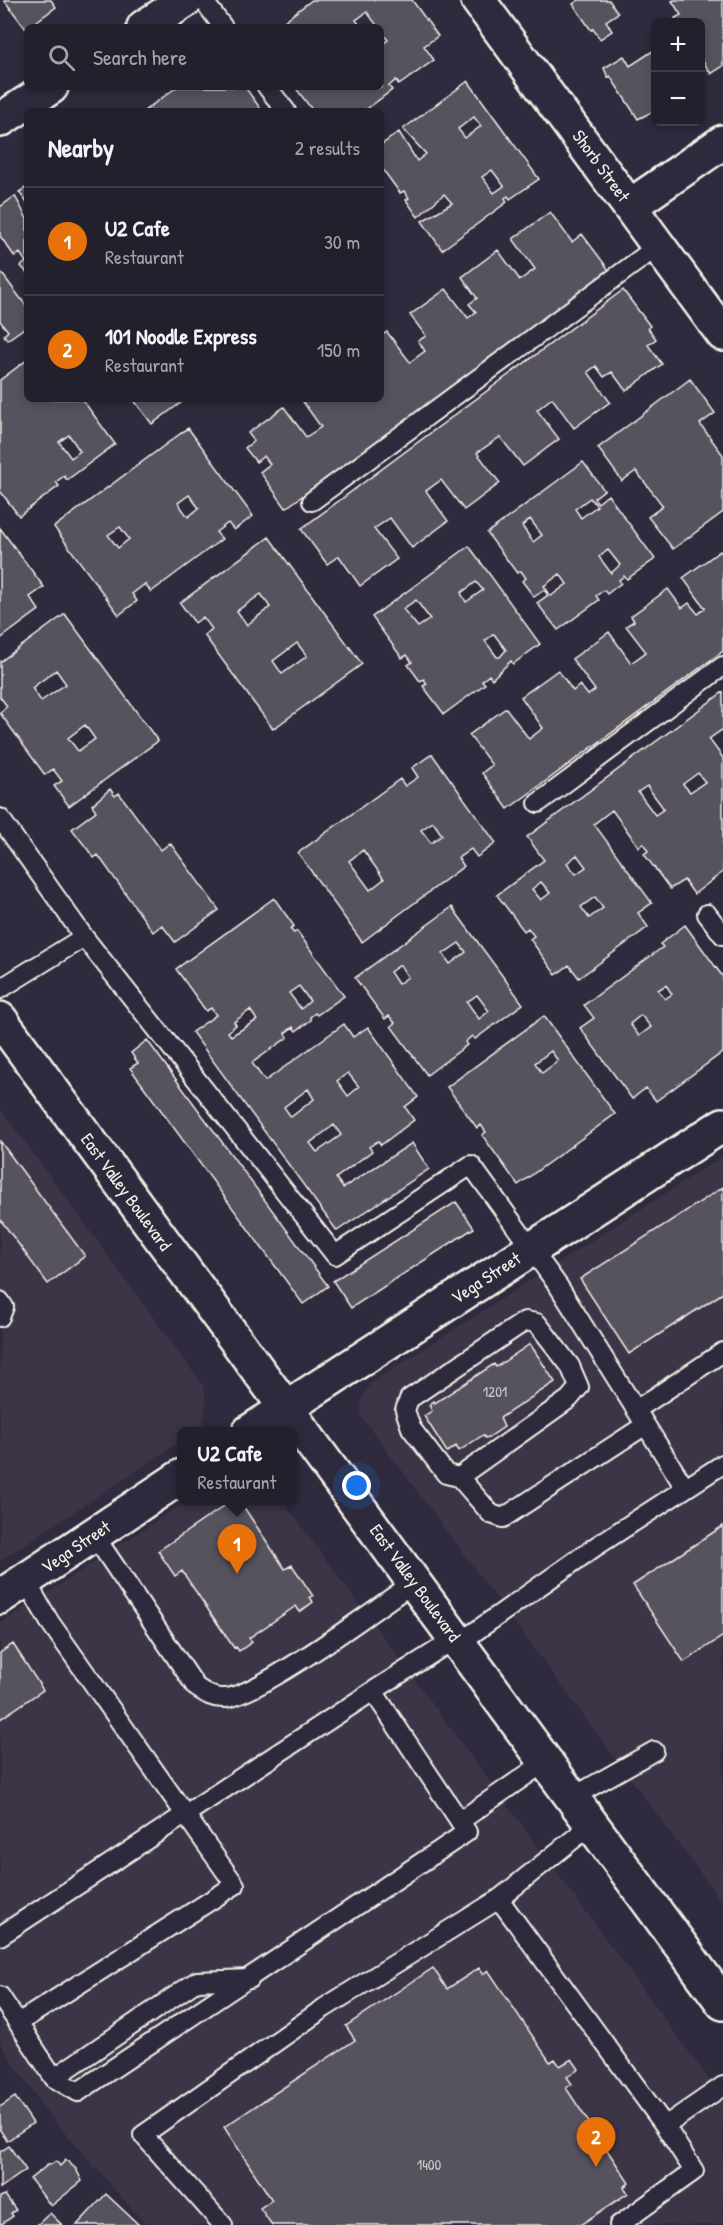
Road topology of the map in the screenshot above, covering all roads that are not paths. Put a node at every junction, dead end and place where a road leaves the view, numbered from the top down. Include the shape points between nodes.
1 (186, 0) edge
2 (203, 0) edge
3 (478, 0) edge
4 (149, 24) edge
5 (221, 24) edge
6 (46, 90) edge
7 (269, 90) edge
8 (284, 108) edge
9 (0, 120) edge
10 (723, 142) edge
11 (630, 206) junction
12 (658, 246) junction
13 (723, 334) edge
14 (312, 501) dead end
15 (723, 666) edge
16 (538, 803) dead end
17 (0, 818) edge
18 (707, 914) dead end
19 (723, 935) edge
20 (84, 937) junction
21 (0, 989) edge
22 (0, 1018) edge
23 (723, 1125) edge
24 (531, 1249) junction
25 (0, 1301) edge
26 (0, 1317) edge
27 (723, 1352) edge
28 (285, 1407) junction
29 (640, 1418) junction
30 (255, 1427) edge
31 (723, 1464) edge
32 (459, 1477) junction
33 (177, 1479) edge
34 (685, 1488) junction
35 (94, 1535) junction
36 (414, 1582) junction
37 (13, 1589) edge
38 (457, 1641) junction
39 (373, 1691) junction
40 (654, 1751) dead end
41 (545, 1762) junction
42 (571, 1798) junction
43 (186, 1814) junction
44 (460, 1821) junction
45 (591, 1825) junction
46 (499, 1899) junction
47 (0, 1936) edge
48 (250, 1979) junction
49 (0, 1996) edge
50 (723, 2003) edge
51 (18, 2023) junction
52 (54, 2078) junction
53 (723, 2086) edge
54 (666, 2126) junction
55 (223, 2225) edge
56 (619, 2225) edge

1 - 4 street
2 - 5 lane
3 - 11 street, Shorb Street
6 - 9 street
7 - 8 lane
10 - 11 street
11 - 12 street, Shorb Street
12 - 13 street, Shorb Street
12 - 14 lane
15 - 16 lane
17 - 20 lane
18 - 19 lane
20 - 21 lane
20 - 24 lane via 335,1255 471,1165
22 - 28 street, East Valley Boulevard
23 - 24 street, Vega Street
24 - 28 street, Vega Street
24 - 29 lane
25 - 26 lane via 4,1307
27 - 29 lane
28 - 30 street, Vega Street
28 - 36 street, East Valley Boulevard
29 - 32 lane via 503,1518 491,1514
29 - 34 lane
31 - 34 lane
32 - 32 lane via 569,1399 579,1387 570,1366 537,1323 525,1321 511,1328 409,1399 405,1410 411,1428 447,1474
33 - 35 street, Vega Street
34 - 38 lane
35 - 36 lane via 196,1687 208,1696 243,1694
35 - 37 street, Vega Street
36 - 38 street, East Valley Boulevard
37 - 43 lane via 49,1621
38 - 39 lane
38 - 41 street, East Valley Boulevard
39 - 43 lane
39 - 44 lane
40 - 42 lane
41 - 42 street, East Valley Boulevard
41 - 44 lane
42 - 45 street, East Valley Boulevard
43 - 47 lane
43 - 51 lane via 235,1885
44 - 48 lane via 467,1832
45 - 46 lane
45 - 50 street, East Valley Boulevard
46 - 54 lane
46 - 55 lane via 324,2008 143,2135
48 - 52 lane via 197,1981
48 - 52 lane via 78,2092
49 - 51 lane
51 - 52 lane
53 - 54 lane
54 - 56 lane via 694,2171

